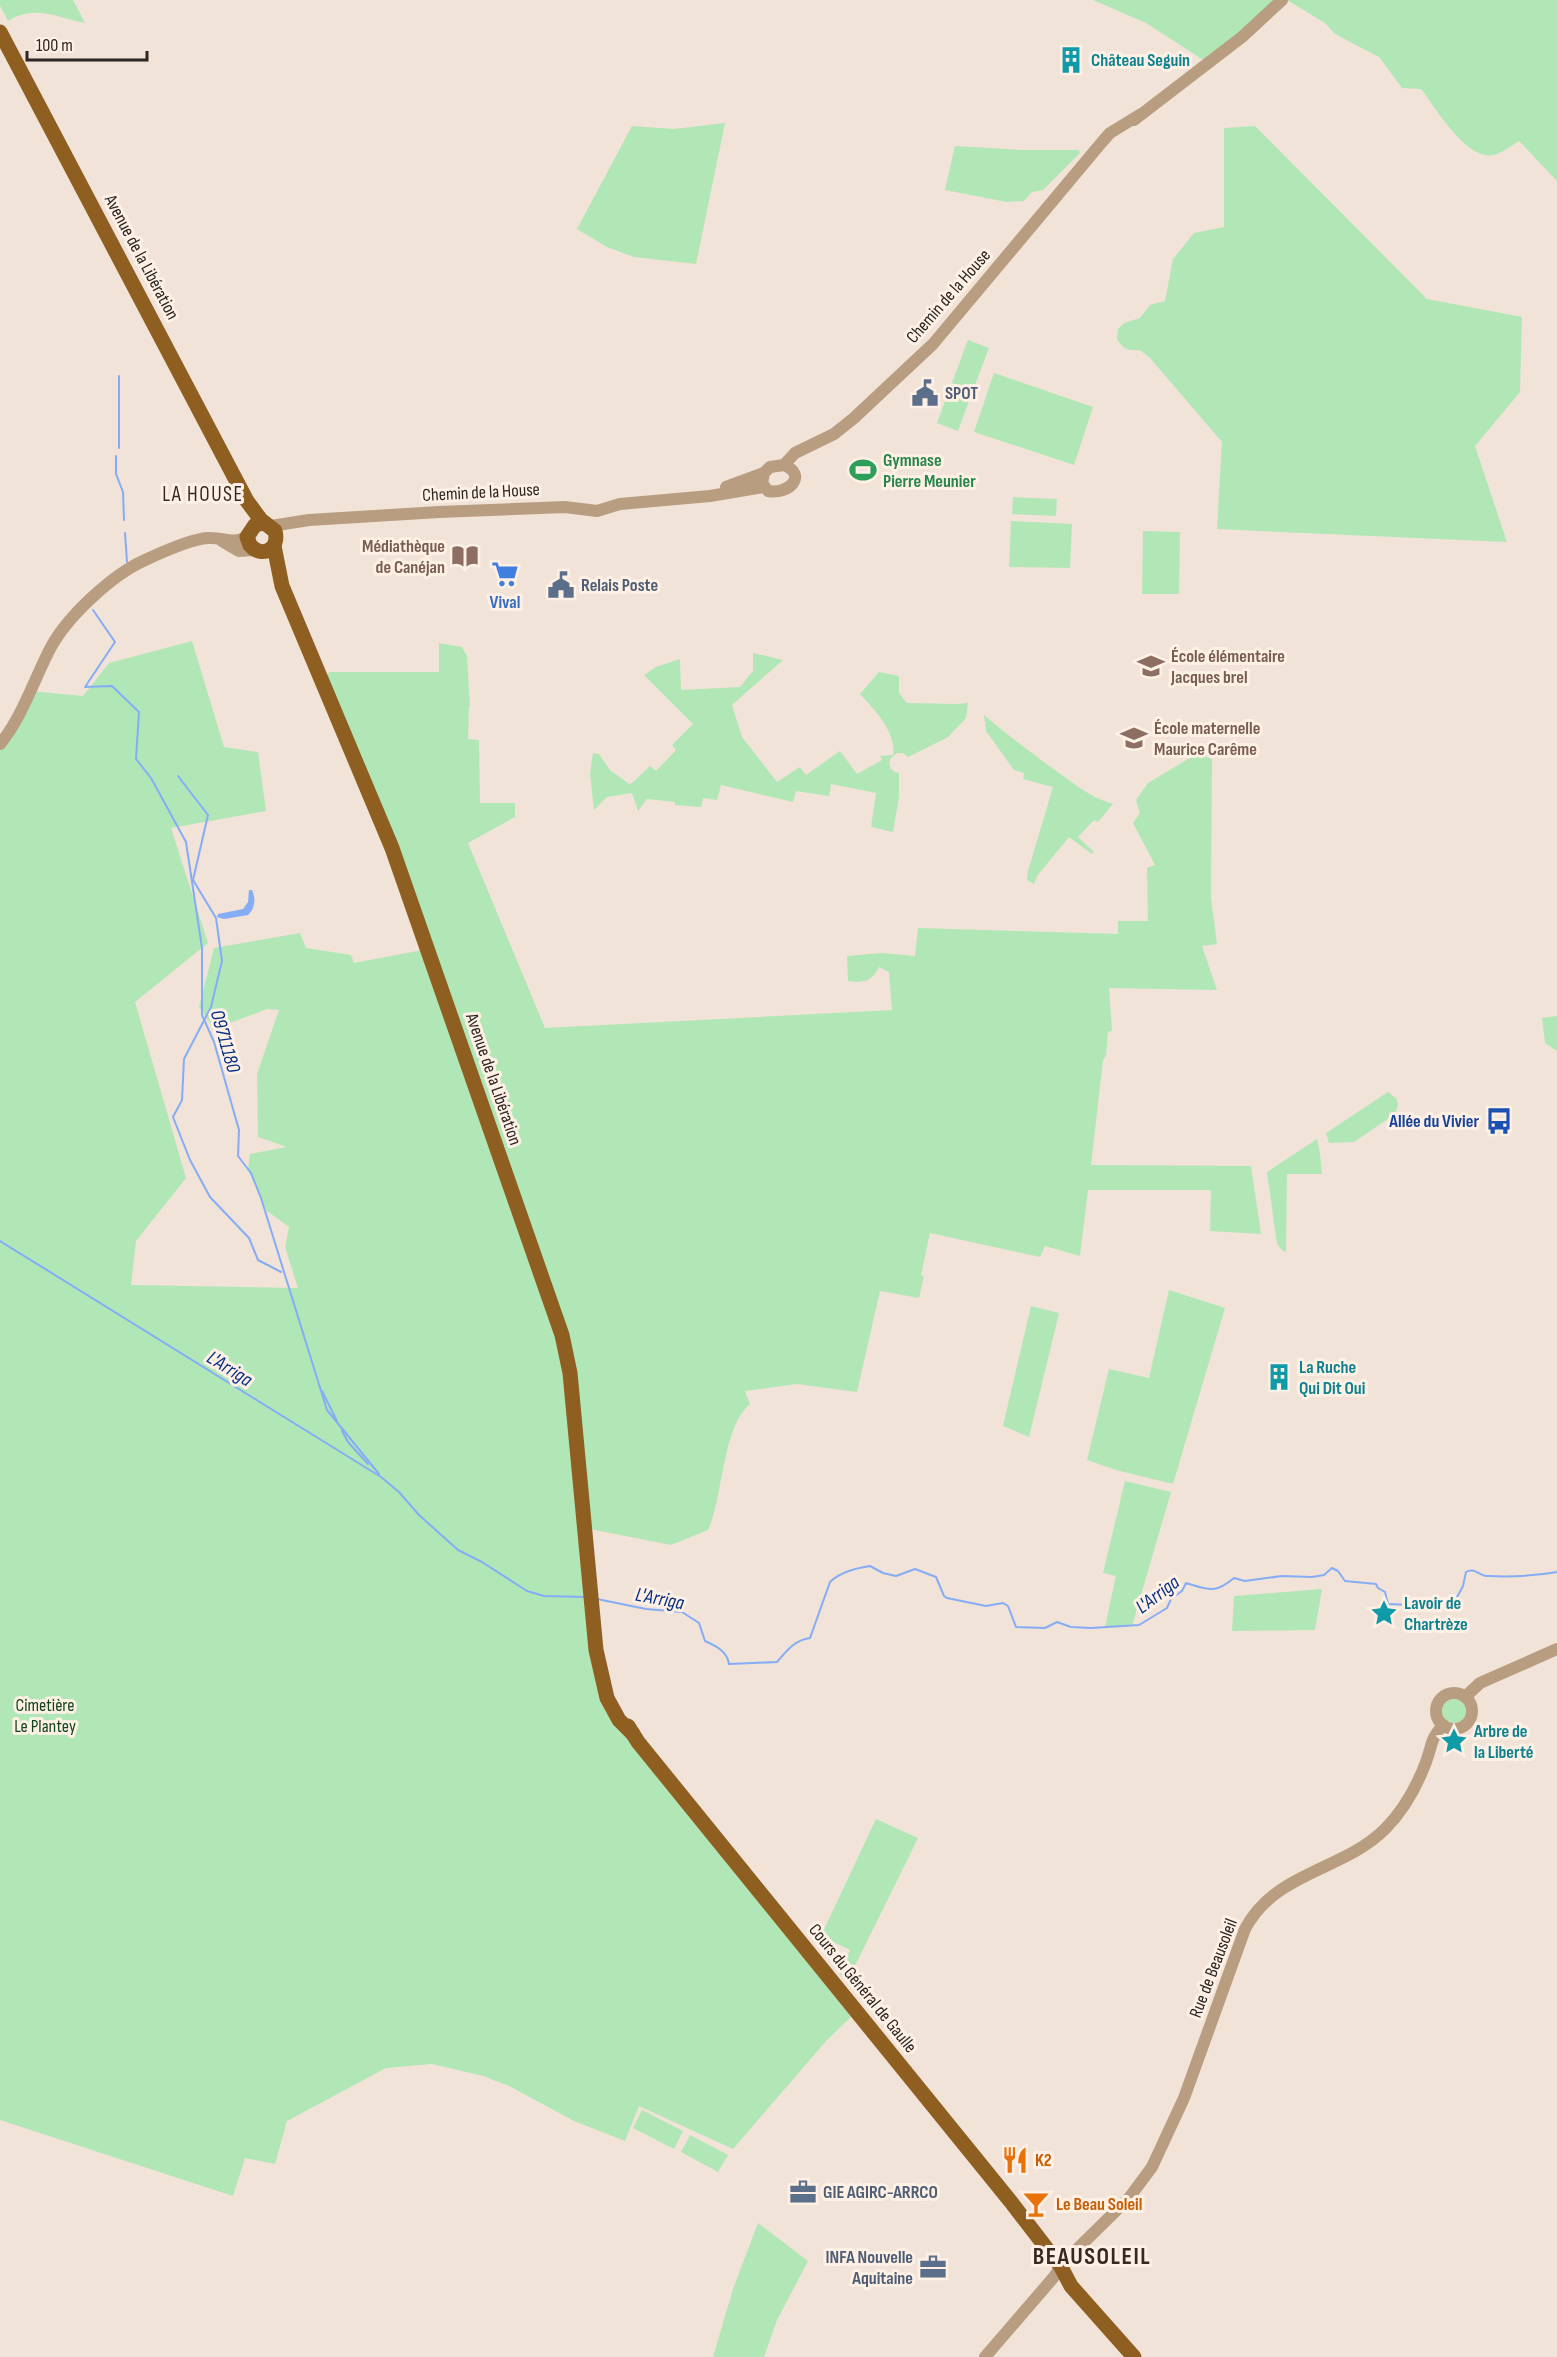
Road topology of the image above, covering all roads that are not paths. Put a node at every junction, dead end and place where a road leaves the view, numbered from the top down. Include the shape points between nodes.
1 (1282, 0) edge
2 (0, 32) edge
3 (788, 468) junction
4 (764, 473) junction
5 (764, 488) junction
6 (663, 500) junction
7 (263, 538) junction
8 (0, 744) edge
9 (592, 1598) joint
10 (1557, 1649) edge
11 (1465, 1697) junction
12 (1443, 1725) junction
13 (1060, 2267) junction
14 (1122, 2334) junction
15 (985, 2357) edge
16 (1134, 2357) edge
17 (1139, 2357) edge
18 (1145, 2357) edge

1 - 3 street, Chemin de la House via 1256,26 1094,153 933,344 854,418 812,446
2 - 7 main road, Avenue de la Libération
3 - 4 street via 771,467
3 - 5 street via 794,478 789,489 771,492
4 - 5 street
4 - 6 street, Chemin de la House via 718,489
5 - 6 street, Chemin de la House
6 - 7 street, Chemin de la House via 620,504 597,511 566,507 299,521
7 - 8 street via 237,542 205,538 142,561 121,574 64,628
7 - 9 main road, Avenue de la Libération via 392,848 559,1326 570,1373
9 - 13 main road, Cours du Général de Gaulle via 596,1650 614,1712
10 - 11 street via 1480,1683
11 - 12 street via 1454,1694 1441,1700 1436,1709
11 - 12 street via 1472,1709 1468,1723 1458,1729
12 - 13 street, Rue de Beausoleil via 1432,1738 1414,1787 1388,1826 1348,1854 1287,1885 1253,1915 1184,2098 1152,2167 1130,2198
13 - 14 main road, Cours du Général de Gaulle
13 - 15 street, Rue de Beausoleil
13 - 16 main road, Cours du Général de Gaulle via 1071,2286
14 - 17 main road
14 - 18 main road, Cours du Général de Gaulle

